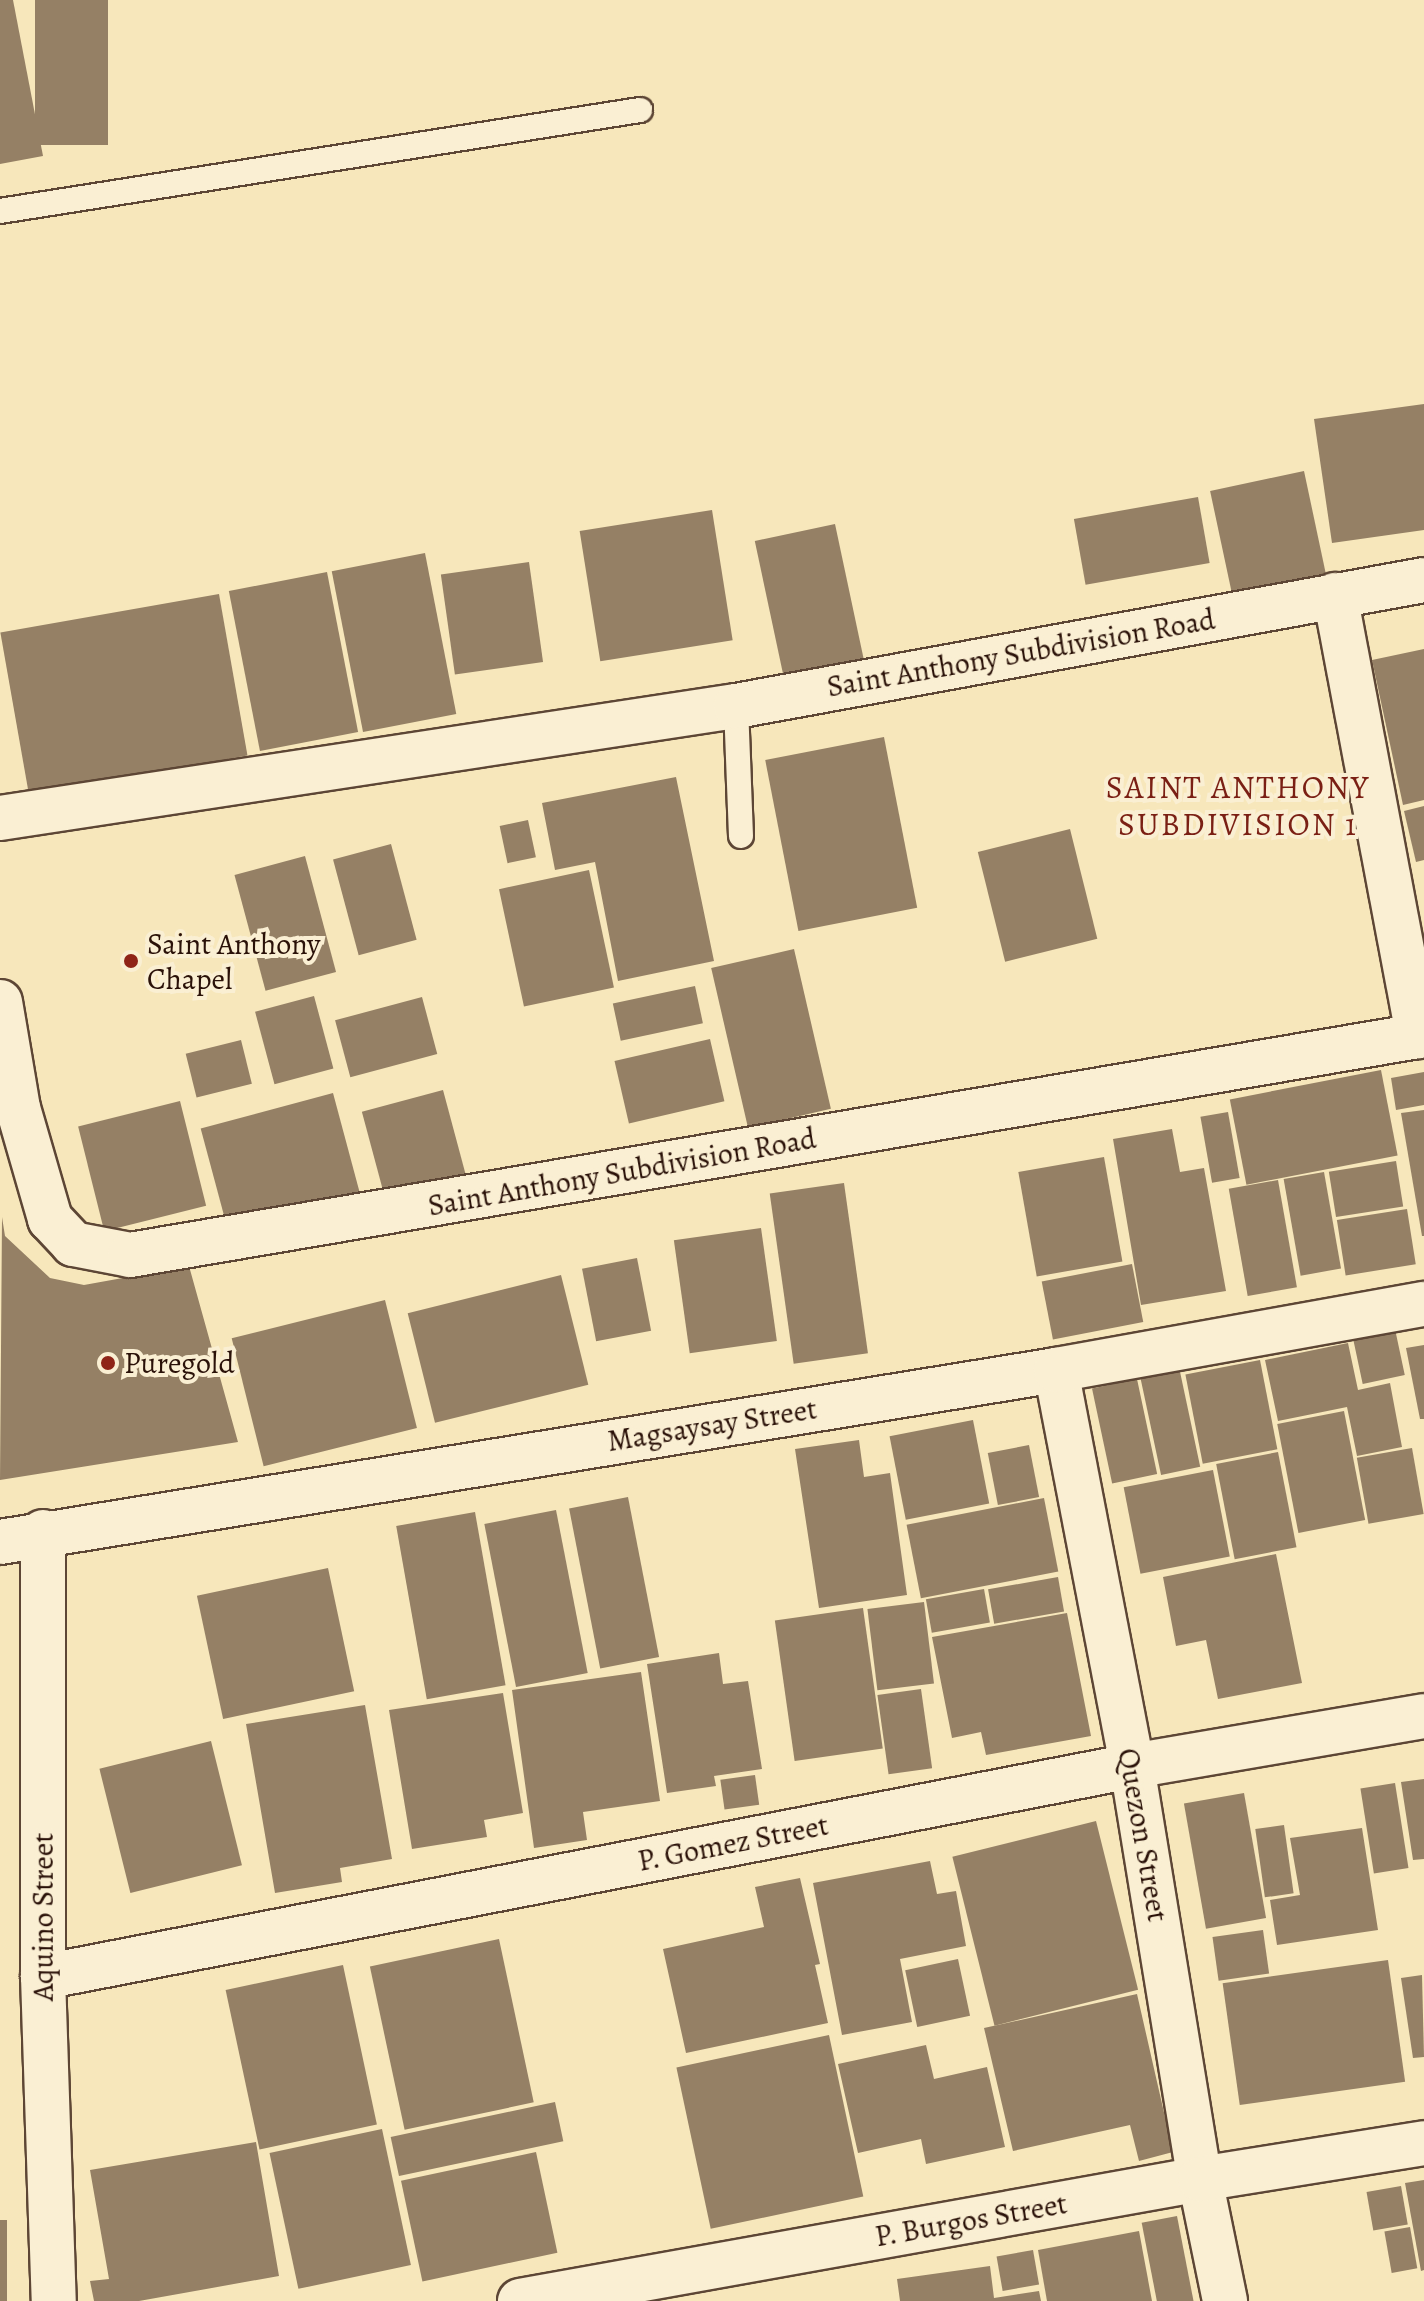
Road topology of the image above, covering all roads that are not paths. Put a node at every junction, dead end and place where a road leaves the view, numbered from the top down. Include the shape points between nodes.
1 (640, 110) dead end
2 (0, 211) edge
3 (1424, 580) edge
4 (1335, 595) junction
5 (736, 706) junction
6 (0, 818) edge
7 (741, 836) dead end
8 (0, 1002) edge
9 (1421, 1036) edge
10 (1424, 1304) edge
11 (1056, 1370) junction
12 (43, 1532) junction
13 (0, 1542) edge
14 (1424, 1716) edge
15 (1132, 1766) junction
16 (43, 1977) junction
17 (1424, 2143) edge
18 (1200, 2179) junction
19 (54, 2301) edge
20 (520, 2301) edge
21 (1225, 2301) edge

1 - 2 lane
3 - 4 street, Saint Anthony Subdivision Road
4 - 5 street, Saint Anthony Subdivision Road
4 - 9 street
5 - 6 street, Saint Anthony Subdivision Road
5 - 7 lane
8 - 9 street, Saint Anthony Subdivision Road via 18,1108 50,1219 73,1244 130,1255
10 - 11 street, Magsaysay Street
11 - 12 street, Magsaysay Street
11 - 15 street, Quezon Street
12 - 13 street, Magsaysay Street
12 - 16 street, Aquino Street
14 - 15 street, P. Gomez Street
15 - 16 street, P. Gomez Street
15 - 18 street, Quezon Street
16 - 19 street, Aquino Street
17 - 18 street, P. Burgos Street
18 - 20 street, P. Burgos Street
18 - 21 street, Quezon Street

